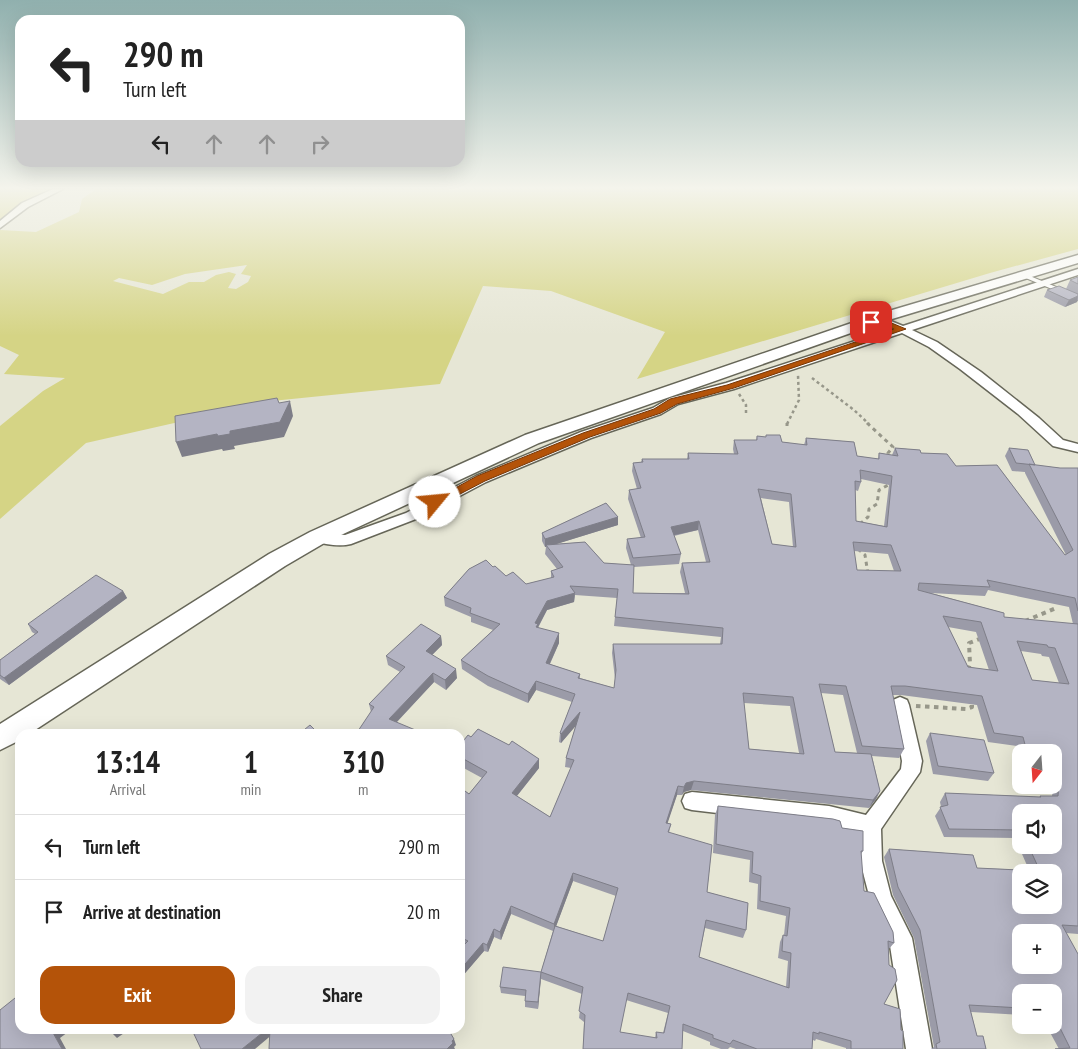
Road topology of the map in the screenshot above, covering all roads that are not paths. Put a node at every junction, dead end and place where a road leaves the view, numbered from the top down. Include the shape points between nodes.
1 (1078, 260) edge
2 (1078, 272) edge
3 (1023, 275) junction
4 (1040, 283) junction
5 (1078, 298) edge
6 (877, 319) junction
7 (902, 329) junction
8 (1078, 448) edge
9 (318, 537) junction
10 (900, 705) road end
11 (0, 738) edge
12 (692, 800) dead end
13 (870, 826) junction
14 (920, 1049) edge

1 - 3 main road
2 - 4 street
3 - 4 lane
3 - 6 main road
4 - 5 lane
4 - 7 street
6 - 7 street
6 - 9 main road via 532,439
7 - 8 street via 938,348 989,384 1057,444
7 - 9 street via 674,402 586,435 481,479 411,516 372,531 346,540
9 - 11 main road
10 - 13 street via 912,761 910,772
12 - 13 street via 829,816
13 - 14 street via 871,861 881,899 900,938

